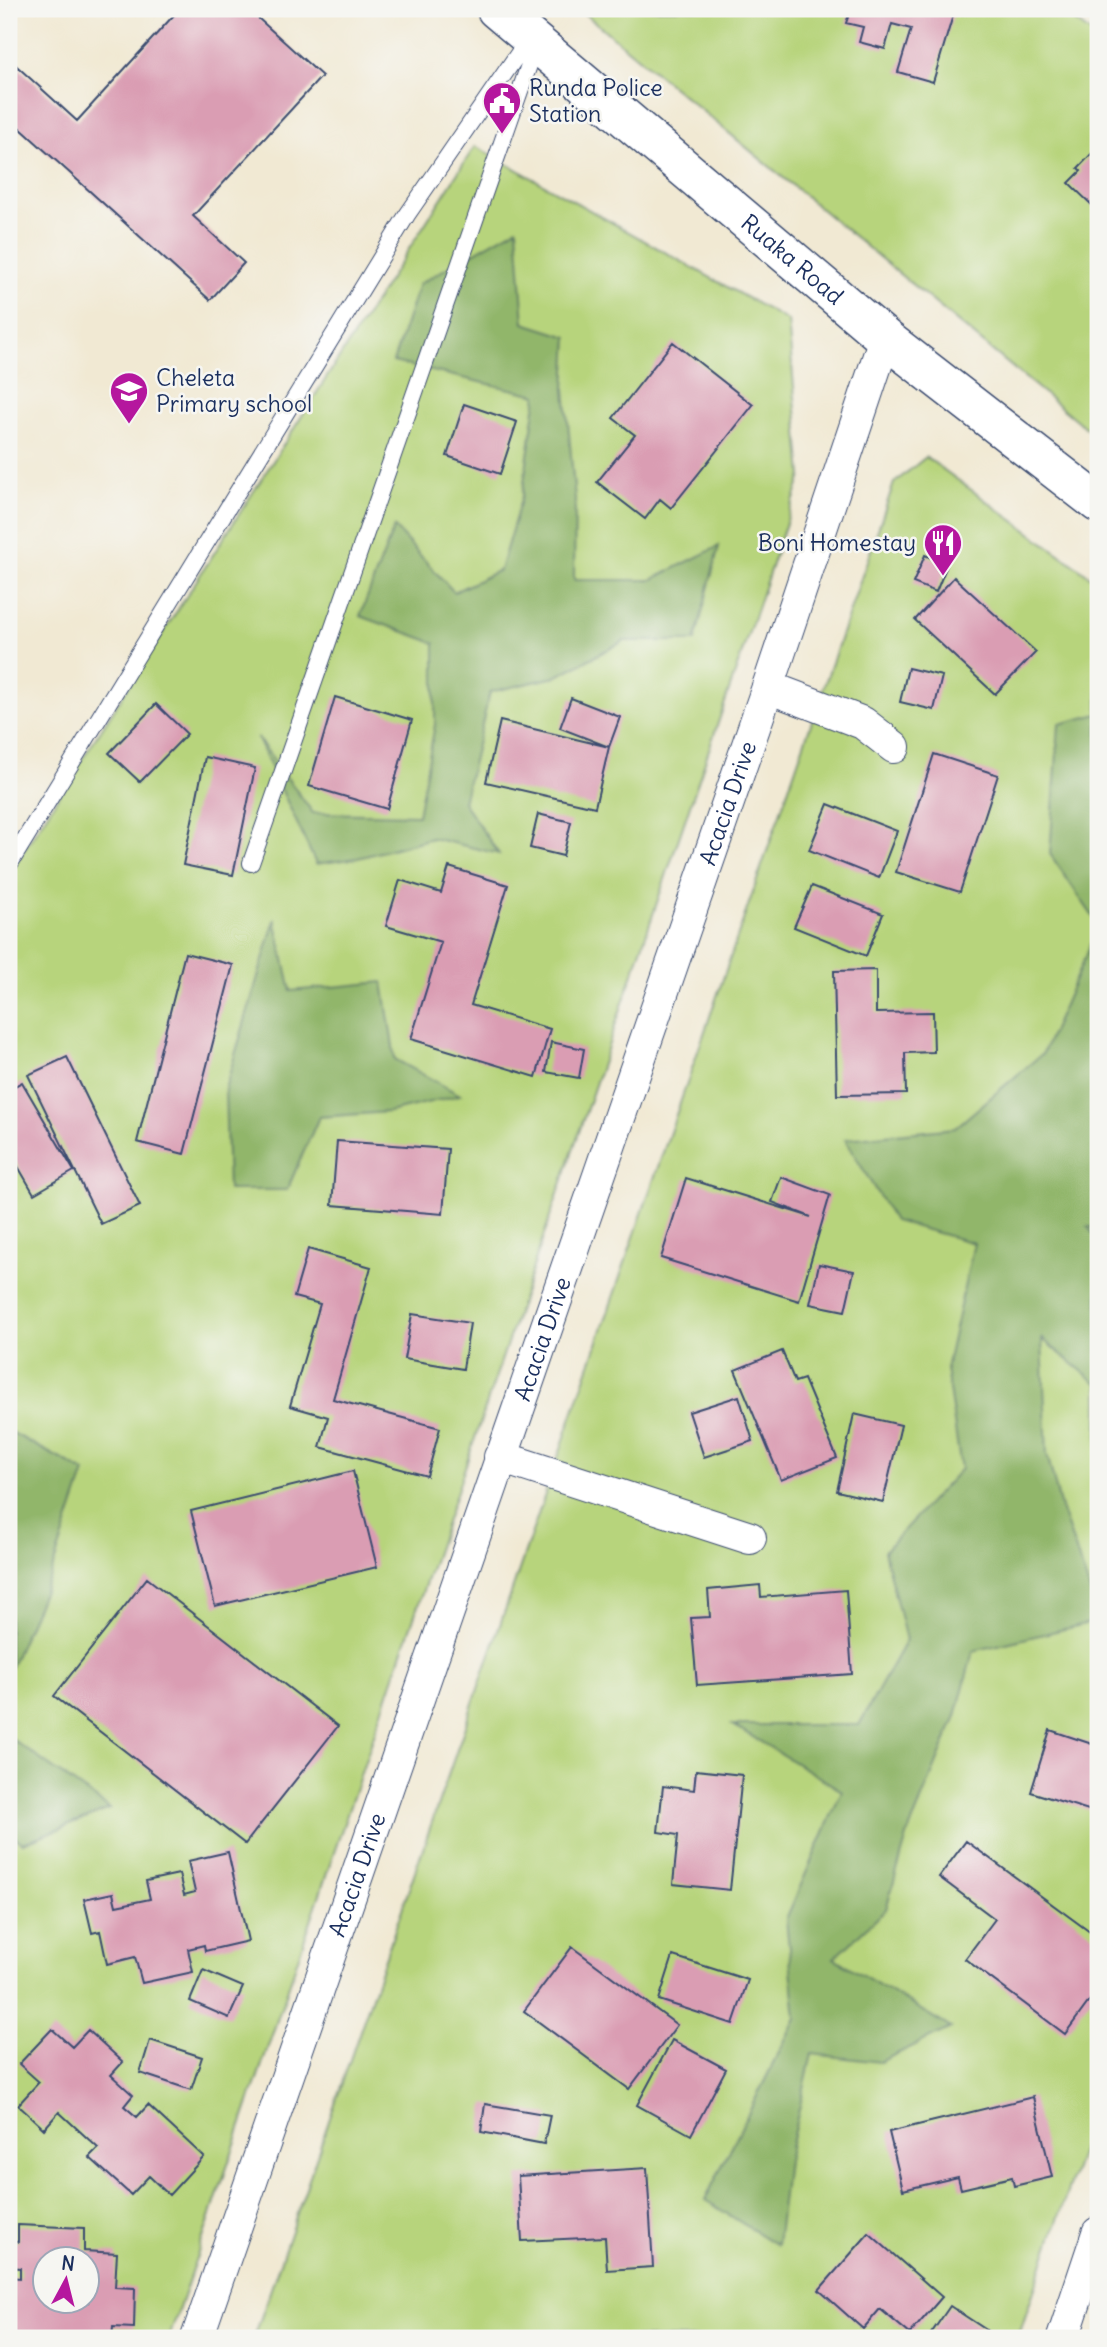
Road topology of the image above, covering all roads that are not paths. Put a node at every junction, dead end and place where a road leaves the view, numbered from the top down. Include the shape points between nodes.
1 (496, 9) edge
2 (534, 38) junction
3 (885, 338) junction
4 (1098, 503) edge
5 (768, 687) junction
6 (894, 747) dead end
7 (251, 863) dead end
8 (9, 865) edge
9 (500, 1457) junction
10 (750, 1538) dead end
11 (1098, 2234) edge
12 (197, 2338) edge
13 (1063, 2338) edge

1 - 2 street, Ruaka Road
2 - 3 street, Ruaka Road
2 - 7 lane
2 - 8 lane via 407,215
3 - 4 street, Ruaka Road
3 - 5 street, Acacia Drive
5 - 6 street via 863,723
5 - 9 street, Acacia Drive
9 - 10 street
9 - 12 street, Acacia Drive
11 - 13 street

